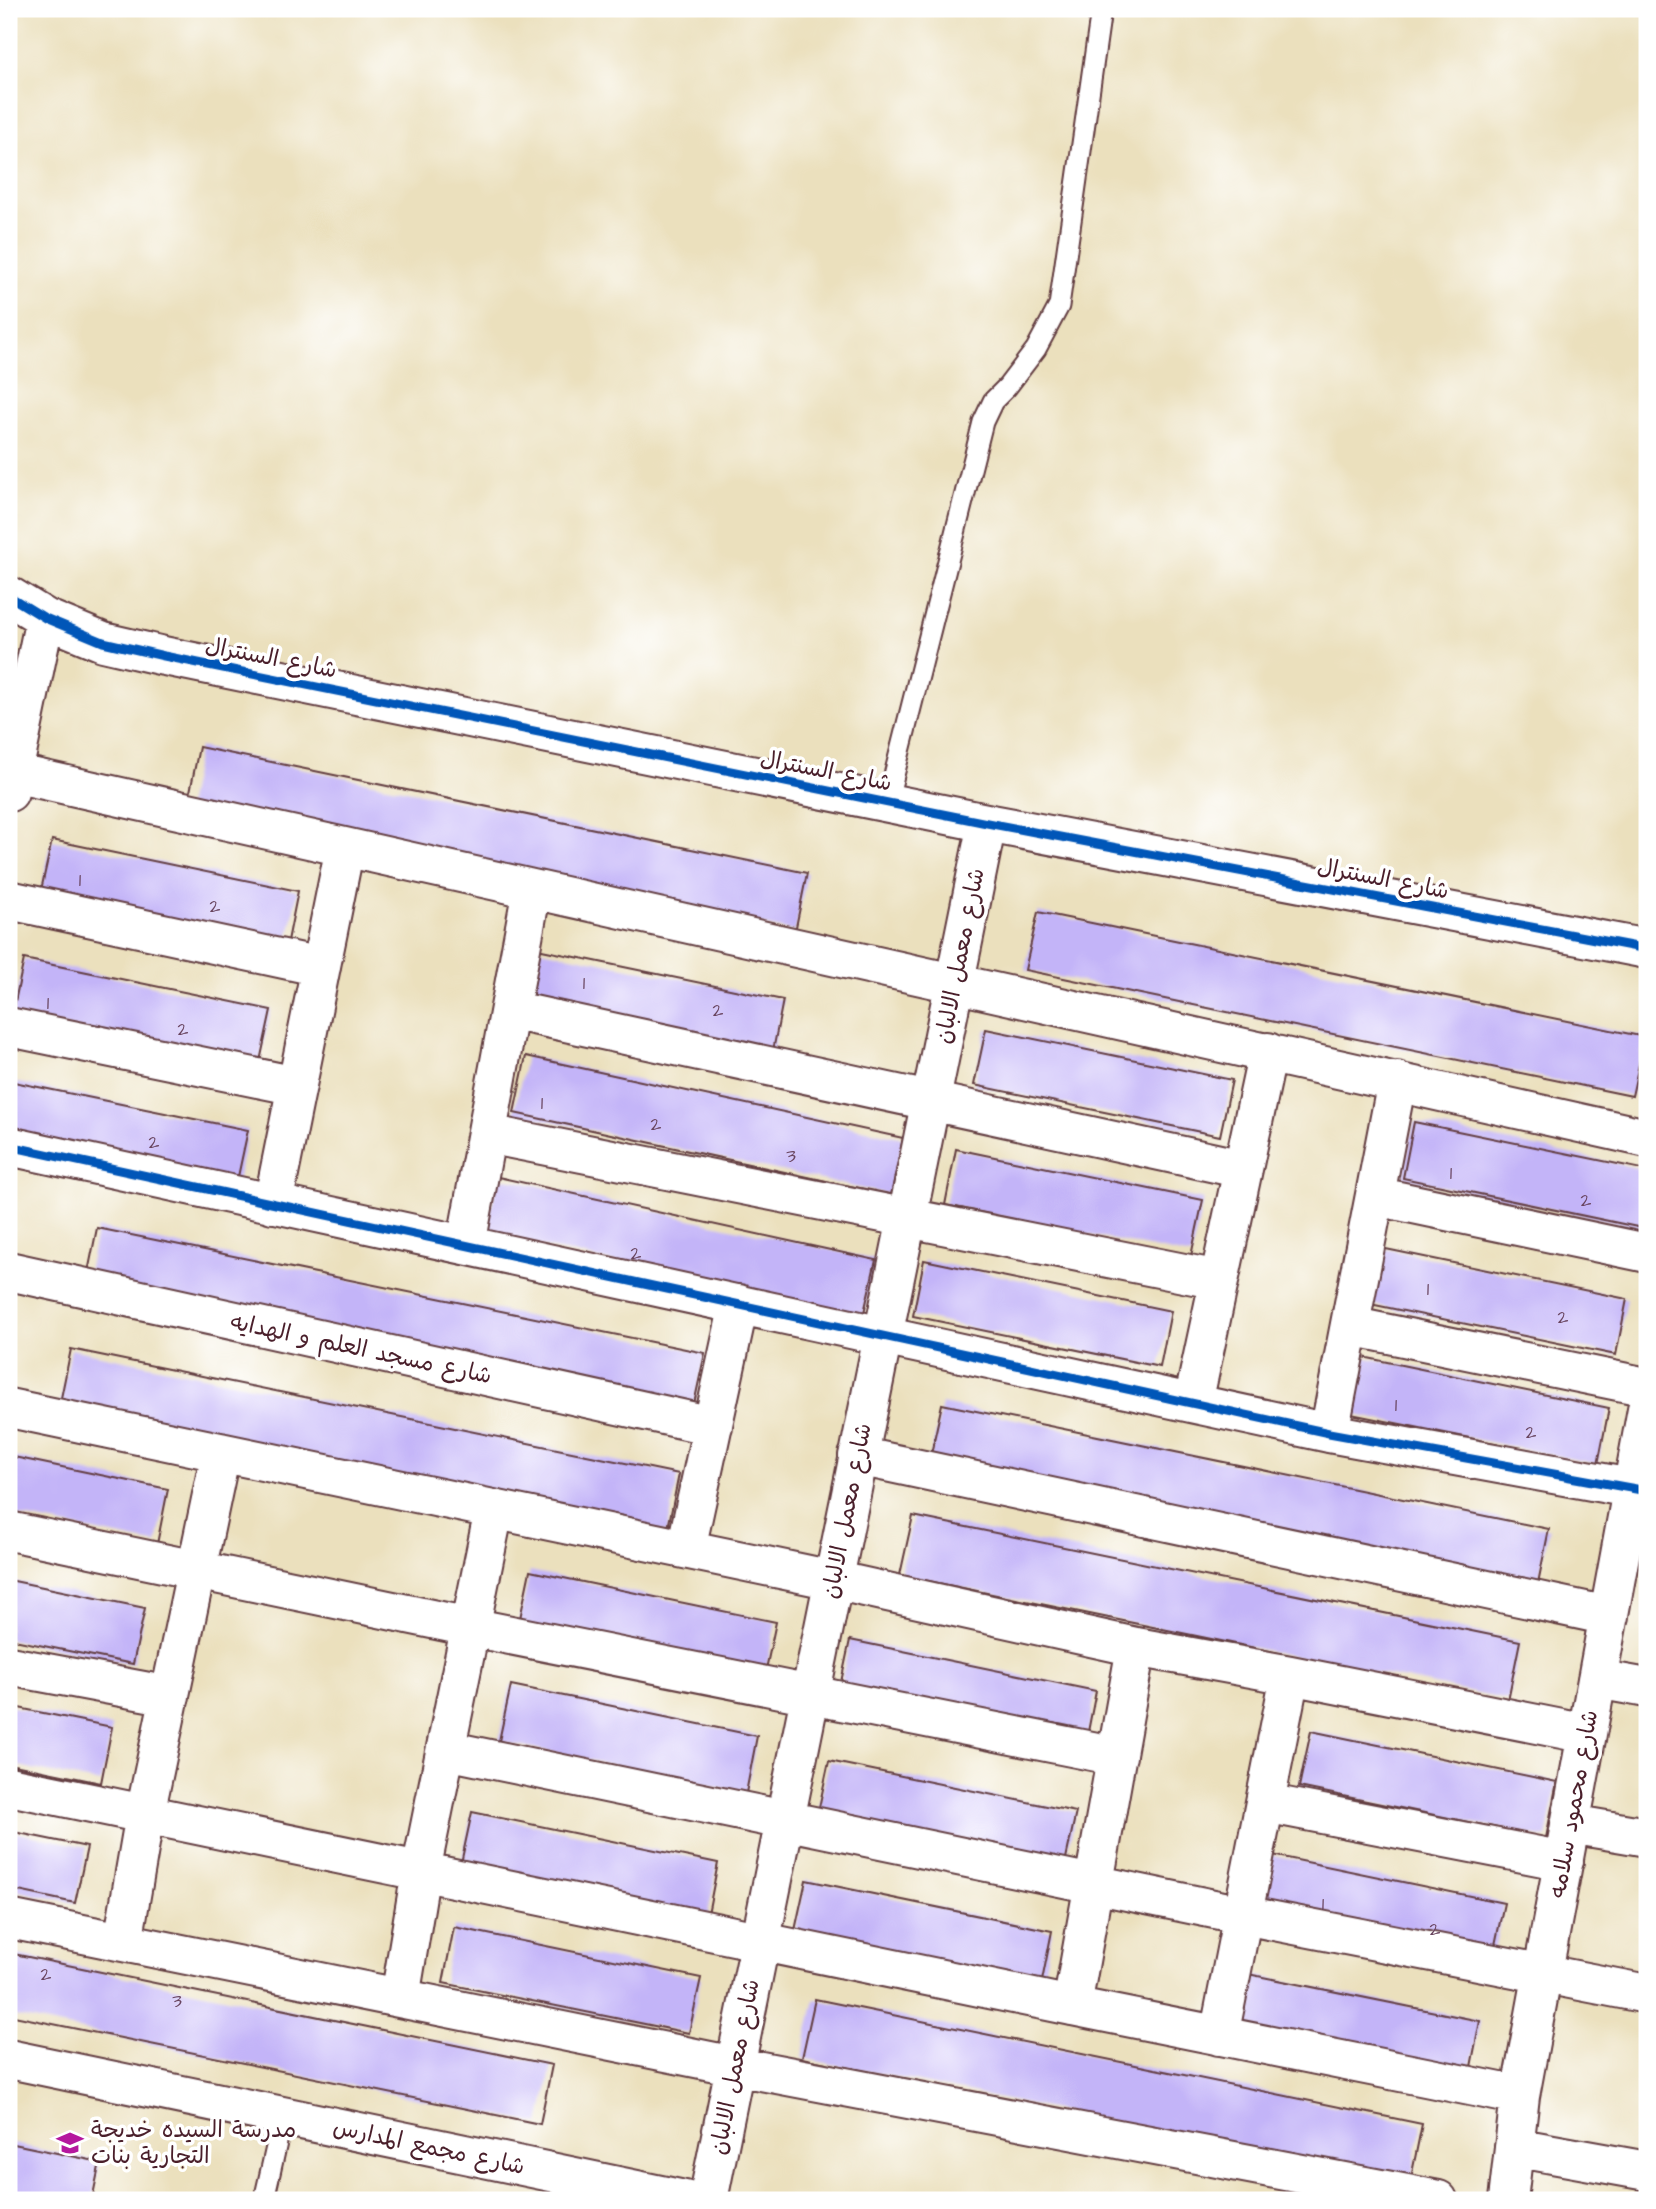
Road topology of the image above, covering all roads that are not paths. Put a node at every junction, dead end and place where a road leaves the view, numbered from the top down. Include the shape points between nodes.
1 (1100, 17) dead end
2 (9, 596) edge
3 (45, 618) junction
4 (19, 693) edge
5 (11, 783) edge
6 (887, 803) junction
7 (986, 822) junction
8 (345, 847) junction
9 (532, 889) junction
10 (9, 900) edge
11 (1647, 949) edge
12 (321, 967) junction
13 (954, 982) junction
14 (510, 1010) junction
15 (9, 1027) edge
16 (1268, 1052) junction
17 (1397, 1081) junction
18 (297, 1086) junction
19 (930, 1101) junction
20 (487, 1134) junction
21 (1647, 1138) edge
22 (9, 1146) edge
23 (1243, 1170) junction
24 (1375, 1196) junction
25 (274, 1204) junction
26 (907, 1218) junction
27 (466, 1245) junction
28 (1647, 1253) edge
29 (9, 1271) edge
30 (1219, 1280) junction
31 (739, 1304) junction
32 (1350, 1326) junction
33 (883, 1336) junction
34 (1647, 1387) edge
35 (1193, 1403) junction
36 (9, 1408) edge
37 (1647, 1409) edge
38 (713, 1426) junction
39 (1329, 1433) junction
40 (221, 1452) junction
41 (859, 1456) junction
42 (1640, 1490) edge
43 (494, 1510) junction
44 (9, 1531) edge
45 (686, 1549) junction
46 (197, 1570) junction
47 (833, 1580) junction
48 (1609, 1616) junction
49 (470, 1627) junction
50 (1136, 1647) junction
51 (9, 1666) edge
52 (1290, 1675) junction
53 (1597, 1679) junction
54 (1647, 1688) edge
55 (810, 1695) junction
56 (170, 1696) junction
57 (1587, 1734) junction
58 (446, 1750) junction
59 (1117, 1756) junction
60 (9, 1786) edge
61 (1265, 1803) junction
62 (145, 1814) junction
63 (785, 1820) junction
64 (1570, 1824) junction
65 (1647, 1837) edge
66 (1564, 1861) junction
67 (421, 1871) junction
68 (1094, 1884) junction
69 (1243, 1915) junction
70 (9, 1919) edge
71 (761, 1941) junction
72 (123, 1942) junction
73 (1542, 1973) junction
74 (1647, 1994) edge
75 (400, 1998) junction
76 (1072, 2006) junction
77 (1219, 2036) junction
78 (9, 2059) edge
79 (735, 2066) junction
80 (1520, 2096) junction
81 (283, 2116) junction
82 (1514, 2147) junction
83 (1647, 2171) edge
84 (264, 2200) edge
85 (685, 2200) edge
86 (708, 2200) edge
87 (1438, 2200) edge
88 (1508, 2200) edge

1 - 6 lane via 1059,306 1036,349 993,401 982,422
2 - 3 street, شارع السنترال
3 - 4 street
3 - 6 street, شارع السنترال via 103,642 164,656
4 - 5 street
5 - 8 street
6 - 7 street, شارع السنترال
7 - 11 street, شارع السنترال
7 - 13 street, شارع معمل الالبان
8 - 9 street
8 - 12 street
9 - 13 street
9 - 14 street
10 - 12 street
12 - 18 street
13 - 16 street
13 - 19 street, شارع معمل الالبان
14 - 19 street
14 - 20 street
15 - 18 street
16 - 17 street
16 - 23 street
17 - 21 street
17 - 24 street
18 - 25 street
19 - 23 street
19 - 26 street, شارع معمل الالبان
20 - 26 street
20 - 27 street
22 - 25 street
23 - 30 street
24 - 28 street
24 - 32 street
25 - 27 street
26 - 30 street
26 - 33 street, شارع معمل الالبان
27 - 31 street
29 - 38 street, شارع مسجد العلم و الهدايه
30 - 35 street
31 - 33 street
31 - 38 street
32 - 34 street
32 - 39 street
33 - 35 street
33 - 41 street, شارع معمل الالبان
35 - 39 street
36 - 40 street
37 - 42 street, شارع محمود سلامه
38 - 45 street
39 - 42 street
40 - 43 street
40 - 46 street
41 - 47 street, شارع معمل الالبان
41 - 48 street
42 - 48 street, شارع محمود سلامه
43 - 45 street
43 - 49 street
44 - 46 street
45 - 47 street
46 - 49 street
46 - 56 street
47 - 50 street
47 - 55 street, شارع معمل الالبان
48 - 53 street, شارع محمود سلامه
49 - 55 street
49 - 58 street
50 - 52 street
50 - 59 street
51 - 56 street
52 - 57 street
52 - 61 street
53 - 54 street
53 - 57 street, شارع محمود سلامه
55 - 59 street
55 - 63 street, شارع معمل الالبان
56 - 62 street
57 - 64 street, شارع محمود سلامه
58 - 63 street
58 - 67 street
59 - 68 street
60 - 62 street
61 - 66 street
61 - 69 street
62 - 67 street
62 - 72 street
63 - 68 street
63 - 71 street, شارع معمل الالبان
64 - 65 street
64 - 66 street, شارع محمود سلامه
66 - 73 street, شارع محمود سلامه
67 - 71 street
67 - 75 street
68 - 69 street
68 - 76 street
69 - 73 street
69 - 77 street
70 - 72 street
71 - 76 street
71 - 79 street, شارع معمل الالبان
72 - 75 street
73 - 74 street
73 - 80 street, شارع محمود سلامه
75 - 79 street
76 - 77 street
77 - 80 street
78 - 81 street, شارع مجمع المدارس
79 - 86 street, شارع معمل الالبان
79 - 87 street
80 - 82 street, شارع محمود سلامه
81 - 84 lane
81 - 85 street, شارع مجمع المدارس
82 - 83 street
82 - 88 street, شارع محمود سلامه

